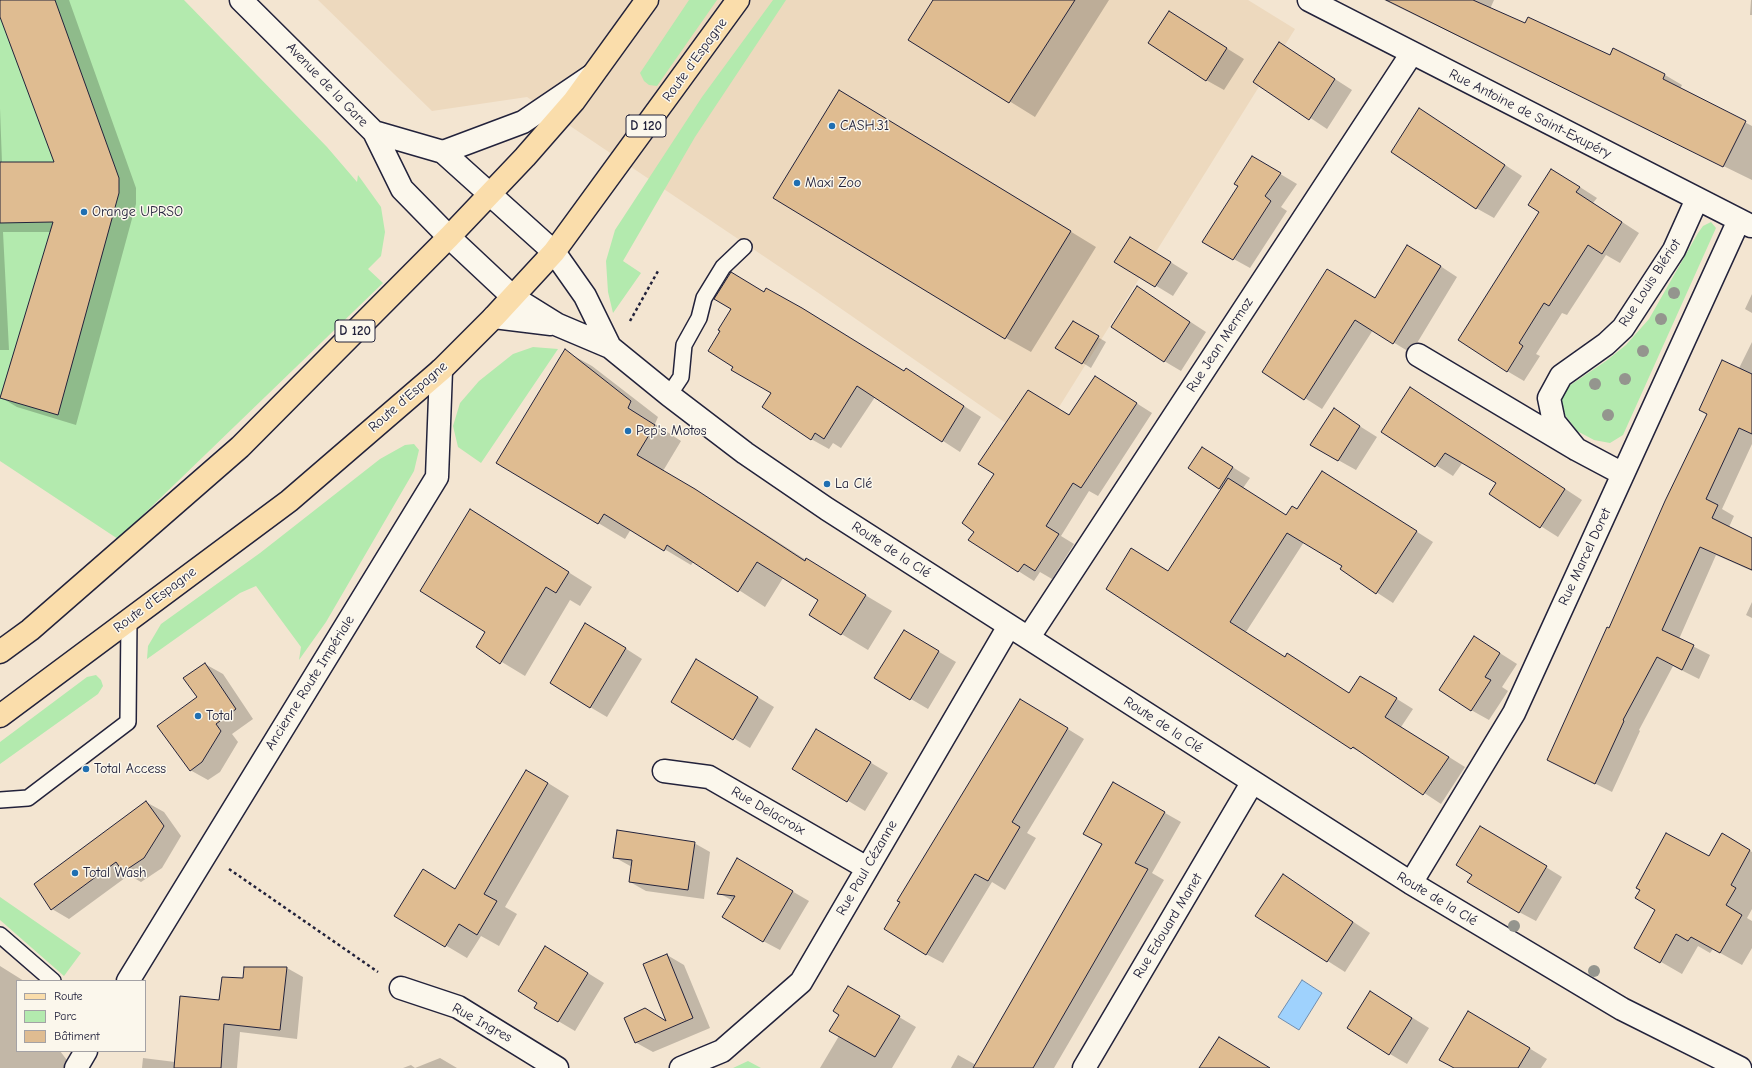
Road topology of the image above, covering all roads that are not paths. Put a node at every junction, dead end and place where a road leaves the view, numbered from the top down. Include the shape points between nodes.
1 (241, 0) edge
2 (647, 0) edge
3 (738, 0) edge
4 (1309, 0) edge
5 (1412, 53) junction
6 (594, 74) junction
7 (374, 132) junction
8 (443, 152) junction
9 (491, 194) junction
10 (1697, 199) junction
11 (1745, 223) edge
12 (449, 236) junction
13 (744, 247) dead end
14 (554, 252) junction
15 (513, 297) junction
16 (494, 317) junction
17 (558, 325) junction
18 (610, 347) junction
19 (1418, 355) dead end
20 (441, 370) junction
21 (669, 395) junction
22 (1576, 449) junction
23 (1623, 474) junction
24 (129, 619) junction
25 (1009, 626) junction
26 (30, 630) junction
27 (1029, 637) junction
28 (0, 652) edge
29 (0, 658) edge
30 (0, 716) edge
31 (664, 771) dead end
32 (1252, 783) junction
33 (0, 800) edge
34 (867, 868) junction
35 (1411, 883) junction
36 (0, 935) edge
37 (52, 980) edge
38 (129, 980) edge
39 (401, 988) road end
40 (85, 1052) edge
41 (76, 1068) edge
42 (557, 1068) edge
43 (681, 1068) edge
44 (1084, 1068) edge
45 (1740, 1068) edge

1 - 7 street, Avenue de la Gare
2 - 6 main road, D 120
3 - 14 main road, Route d'Espagne / D 120
4 - 5 street, Rue Antoine de Saint-Exupéry
5 - 10 street, Rue Antoine de Saint-Exupéry
5 - 27 street, Rue Jean Mermoz
6 - 8 street via 523,122
6 - 9 main road, D 120 via 574,101
7 - 8 street, Avenue de la Gare
7 - 12 street, Route de la Clé via 402,189
8 - 9 street, Avenue de la Gare
9 - 12 main road, D 120
9 - 14 street, Avenue de la Gare
10 - 11 street, Rue Antoine de Saint-Exupéry
10 - 22 street, Rue Louis Blériot via 1674,250 1623,328 1606,344 1561,376 1549,398 1554,422
11 - 23 street, Rue Marcel Doret
12 - 15 street, Route de la Clé
12 - 26 main road, D 120 via 240,446
13 - 21 lane via 723,266 704,298 699,318 684,345 681,377
14 - 15 main road, Route d'Espagne / D 120
14 - 18 street, Route de la Clé via 585,296
15 - 16 main road, Route d'Espagne / D 120
15 - 17 street, Route de la Clé
16 - 17 street, Route de la Clé
16 - 20 main road, Route d'Espagne / D 120
17 - 18 street, Route de la Clé
18 - 21 street, Route de la Clé
19 - 22 street, Rue Louis Blériot
20 - 24 main road, Route d'Espagne / D 120 via 289,500
20 - 38 street, Ancienne Route Impériale via 437,476
21 - 25 street, Route de la Clé via 745,453 827,509
22 - 23 street, Rue Louis Blériot
23 - 35 street, Rue Marcel Doret via 1514,713
24 - 30 main road, Route d'Espagne / D 120
24 - 33 lane via 128,722 28,798
25 - 27 street, Route de la Clé
25 - 34 street, Rue Paul Cézanne
26 - 28 main road, D 120
26 - 29 lane
27 - 32 street, Route de la Clé
31 - 34 street, Rue Delacroix via 709,777
32 - 35 street, Route de la Clé
32 - 44 street, Rue Edouard Manet
34 - 43 street, Rue Paul Cézanne via 801,982 722,1051
35 - 45 street, Route de la Clé via 1622,1009
36 - 37 lane
39 - 42 street, Rue Ingres via 458,1007
40 - 41 street

